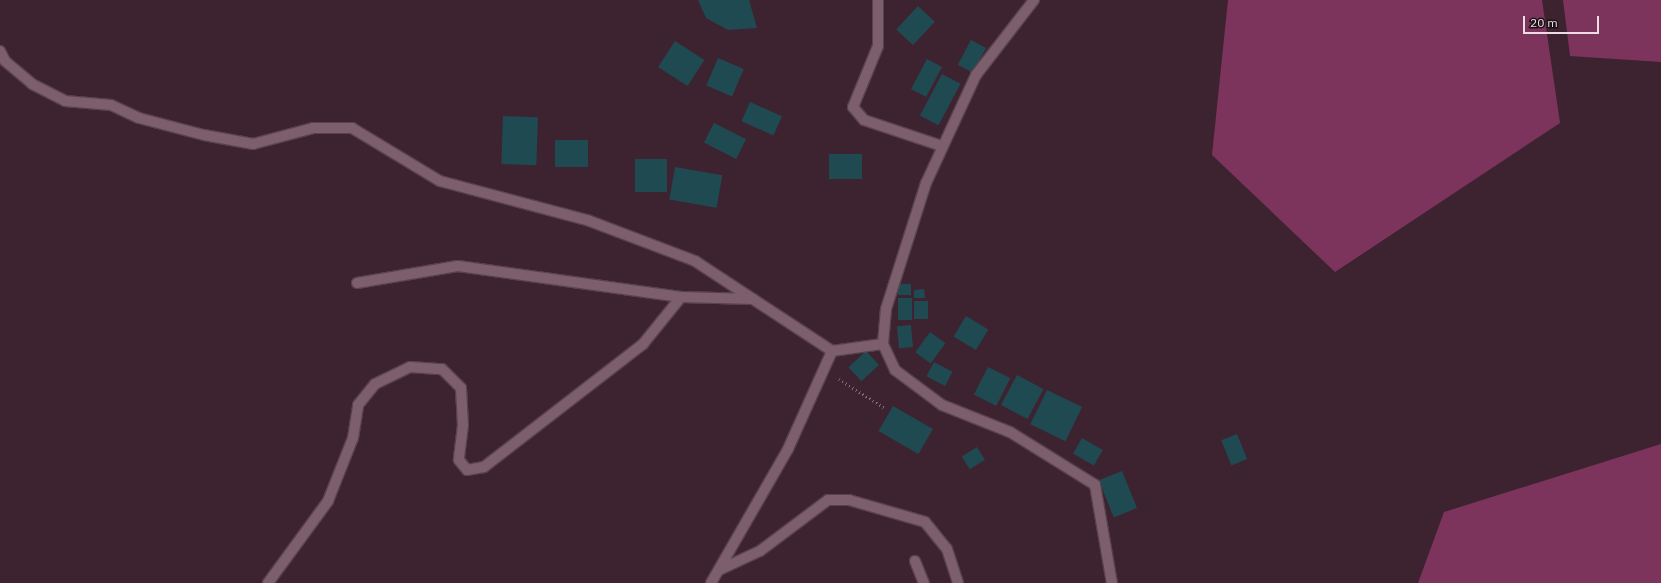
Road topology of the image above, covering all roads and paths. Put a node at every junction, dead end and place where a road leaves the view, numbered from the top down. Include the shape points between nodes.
1 (878, 0) edge
2 (1034, 0) edge
3 (0, 51) edge
4 (942, 146) junction
5 (357, 283) dead end
6 (681, 297) junction
7 (753, 299) junction
8 (883, 344) junction
9 (832, 351) junction
10 (824, 370) junction
11 (885, 408) dead end
12 (915, 561) dead end
13 (719, 570) junction
14 (268, 583) edge
15 (711, 583) edge
16 (924, 583) edge
17 (958, 583) edge
18 (1112, 583) edge

1 - 4 street via 878,46 853,107 864,120
2 - 4 street via 976,75
3 - 7 street via 5,61 32,84 65,101 111,105 139,118 204,134 254,144 313,128 352,128 440,181 588,220 657,244 696,261
4 - 8 street via 926,183 886,309
5 - 6 street via 458,266
6 - 7 street
6 - 14 street via 643,344 484,466 467,470 459,460 464,424 461,388 442,369 410,367 374,384 358,405 353,438 328,501
7 - 9 street
8 - 9 street
8 - 18 street via 895,370 942,405 1010,432 1096,485
9 - 10 street
10 - 11 path
10 - 13 street via 788,449
12 - 16 street
13 - 15 street
13 - 17 street via 760,552 828,500 849,500 925,522 947,549

